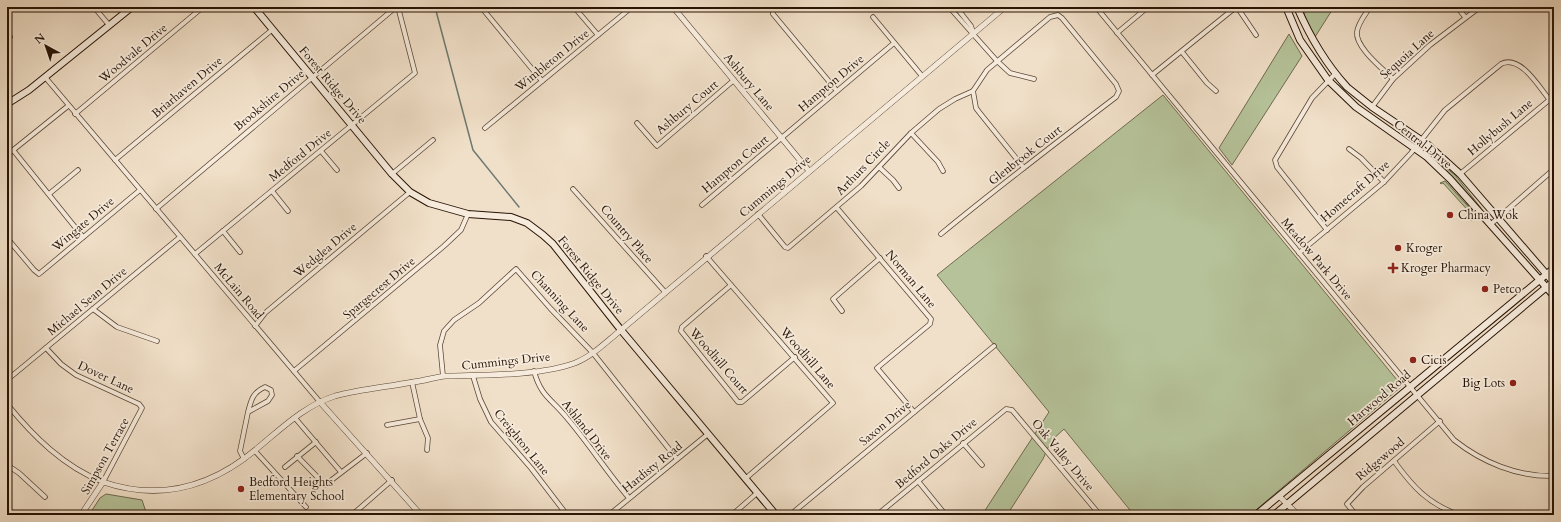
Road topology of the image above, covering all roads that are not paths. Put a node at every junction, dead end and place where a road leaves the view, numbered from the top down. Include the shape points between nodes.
1 (94, 7) edge
2 (132, 7) edge
3 (203, 7) edge
4 (254, 7) edge
5 (397, 7) edge
6 (481, 7) edge
7 (574, 7) edge
8 (632, 7) edge
9 (673, 7) edge
10 (772, 7) edge
11 (949, 7) edge
12 (956, 7) edge
13 (1005, 7) edge
14 (1096, 7) edge
15 (1148, 7) edge
16 (1236, 7) edge
17 (1286, 7) edge
18 (1297, 7) edge
19 (1370, 7) edge
20 (1457, 7) edge
21 (1480, 7) edge
22 (872, 17) dead end
23 (1465, 17) junction
24 (109, 25) junction
25 (273, 29) junction
26 (7, 32) edge
27 (974, 33) junction
28 (1117, 33) junction
29 (598, 35) junction
30 (1256, 35) dead end
31 (10, 37) dead end
32 (894, 43) junction
33 (1182, 52) junction
34 (997, 61) junction
35 (1336, 74) junction
36 (1152, 75) junction
37 (922, 76) junction
38 (313, 77) junction
39 (45, 78) junction
40 (1034, 79) dead end
41 (1392, 79) junction
42 (734, 80) junction
43 (1328, 80) junction
44 (542, 81) junction
45 (837, 91) junction
46 (974, 91) junction
47 (1216, 91) dead end
48 (1554, 96) edge
49 (1549, 99) junction
50 (7, 104) edge
51 (68, 106) junction
52 (1372, 107) junction
53 (75, 114) junction
54 (637, 124) dead end
55 (353, 125) junction
56 (485, 128) dead end
57 (911, 133) junction
58 (782, 138) junction
59 (434, 140) dead end
60 (1420, 140) junction
61 (1414, 148) junction
62 (1349, 149) dead end
63 (13, 150) junction
64 (321, 151) junction
65 (7, 155) edge
66 (115, 160) junction
67 (878, 167) junction
68 (1024, 168) junction
69 (78, 170) dead end
70 (337, 170) dead end
71 (943, 170) dead end
72 (1554, 170) edge
73 (809, 171) junction
74 (392, 174) junction
75 (1460, 174) junction
76 (1384, 182) junction
77 (899, 188) dead end
78 (573, 189) dead end
79 (140, 190) junction
80 (272, 191) junction
81 (410, 192) junction
82 (49, 194) junction
83 (702, 205) dead end
84 (837, 208) junction
85 (156, 209) junction
86 (288, 211) dead end
87 (468, 214) junction
88 (758, 214) junction
89 (1498, 218) junction
90 (1490, 225) junction
91 (1327, 230) junction
92 (223, 231) junction
93 (941, 234) dead end
94 (83, 237) junction
95 (180, 237) junction
96 (7, 238) edge
97 (240, 252) dead end
98 (1299, 253) junction
99 (195, 254) junction
100 (706, 256) junction
101 (880, 258) junction
102 (1554, 268) edge
103 (1547, 274) junction
104 (1540, 280) junction
105 (1554, 282) edge
106 (731, 285) junction
107 (1547, 287) junction
108 (665, 292) junction
109 (1554, 296) edge
110 (93, 309) junction
111 (842, 311) dead end
112 (255, 326) junction
113 (621, 330) junction
114 (1472, 335) junction
115 (157, 341) dead end
116 (1479, 344) junction
117 (994, 346) dead end
118 (46, 348) junction
119 (593, 353) junction
120 (794, 357) junction
121 (294, 371) junction
122 (534, 371) junction
123 (443, 376) junction
124 (473, 376) junction
125 (7, 380) edge
126 (412, 382) junction
127 (1409, 387) junction
128 (1417, 396) junction
129 (320, 402) junction
130 (7, 404) edge
131 (140, 405) joint
132 (1009, 409) joint
133 (248, 412) junction
134 (914, 412) junction
135 (295, 418) junction
136 (420, 419) junction
137 (1440, 421) junction
138 (387, 425) dead end
139 (708, 434) junction
140 (316, 442) junction
141 (963, 443) junction
142 (427, 450) dead end
143 (256, 451) junction
144 (367, 453) junction
145 (297, 456) junction
146 (244, 459) junction
147 (676, 459) junction
148 (1394, 461) junction
149 (982, 465) dead end
150 (7, 466) edge
151 (284, 467) dead end
152 (341, 472) junction
153 (1554, 476) edge
154 (745, 479) junction
155 (392, 480) junction
156 (918, 481) junction
157 (103, 482) junction
158 (758, 493) junction
159 (1279, 496) junction
160 (45, 497) dead end
161 (629, 498) junction
162 (1287, 504) junction
163 (306, 507) dead end
164 (944, 513) dead end
165 (81, 515) edge
166 (352, 515) edge
167 (421, 515) edge
168 (567, 515) edge
169 (609, 515) edge
170 (732, 515) edge
171 (776, 515) edge
172 (790, 515) edge
173 (878, 515) edge
174 (1100, 515) edge
175 (1256, 515) edge
176 (1274, 515) edge
177 (1298, 515) edge
178 (1356, 515) edge
179 (1459, 515) edge

1 - 24 street
2 - 24 main road
3 - 53 street, Woodvale Drive
4 - 25 main road, Forest Ridge Drive
5 - 38 street, Brookshire Drive
5 - 55 street, Medford Drive via 416,70 412,77
6 - 44 street
7 - 29 street
8 - 29 street, Wimbleton Drive
9 - 42 street, Ashbury Lane
10 - 45 street via 773,14
11 - 27 street
12 - 27 street
13 - 27 street, Cummings Drive
14 - 28 street, Meadow Park Drive
15 - 28 street
16 - 30 street
16 - 33 street
17 - 43 main road, Central Drive via 1300,40
18 - 35 main road, Central Drive via 1316,46
19 - 41 street via 1360,23 1357,40
20 - 23 street
21 - 23 street, Sequoia Lane
22 - 32 street
23 - 41 street, Sequoia Lane
24 - 39 main road
25 - 38 main road, Forest Ridge Drive
25 - 66 street, Briarhaven Drive
26 - 31 street
27 - 34 street
27 - 37 street, Cummings Drive
28 - 36 street, Meadow Park Drive
29 - 44 street, Wimbleton Drive
32 - 37 street
32 - 45 street, Hampton Drive
33 - 36 street
33 - 47 street
34 - 40 street via 1010,74
34 - 46 street via 983,74
34 - 68 street, Glenbrook Court via 1050,17 1058,15 1116,84 1119,91 1116,97
35 - 43 street
35 - 52 main road, Central Drive via 1347,87
36 - 98 street, Meadow Park Drive
37 - 73 street, Cummings Drive
38 - 55 main road, Forest Ridge Drive
38 - 85 street, Brookshire Drive
39 - 50 main road
39 - 51 street, McLain Road
41 - 52 street, Sequoia Lane
42 - 54 street, Ashbury Court via 657,146
42 - 58 street, Ashbury Lane
43 - 61 main road, Central Drive via 1356,107
43 - 91 street via 1312,98 1275,160
44 - 56 street, Wimbleton Drive
45 - 58 street, Hampton Drive
46 - 57 street, Arthurs Circle via 939,109
46 - 68 street via 976,108
48 - 49 street, Hollybush Lane
49 - 60 street, Homecraft Drive via 1519,65 1504,62 1445,110
49 - 75 street, Hollybush Lane
51 - 53 street, McLain Road
51 - 63 street
52 - 60 main road, Central Drive
53 - 66 street, McLain Road
55 - 64 street, Medford Drive
55 - 74 main road, Forest Ridge Drive
57 - 67 street, Arthurs Circle
57 - 71 street
58 - 73 street, Ashbury Lane
58 - 83 street, Hampton Court
59 - 74 street
60 - 61 street, Homecraft Drive
60 - 75 main road, Central Drive
61 - 76 street, Homecraft Drive
61 - 90 main road, Central Drive via 1450,179
62 - 76 street
63 - 65 street
63 - 82 street
64 - 70 street
64 - 80 street, Medford Drive
66 - 79 street, McLain Road
67 - 77 street
67 - 84 street, Arthurs Circle
68 - 93 street, Glenbrook Court
69 - 82 street
72 - 89 street
73 - 88 street, Cummings Drive
74 - 81 main road, Forest Ridge Drive
75 - 89 main road, Central Drive
76 - 91 street, Homecraft Drive
78 - 108 street, Country Place
79 - 85 street, McLain Road
79 - 94 street, Wingate Drive
80 - 86 street
80 - 92 street, Medford Drive
81 - 87 main road, Forest Ridge Drive via 429,203
81 - 112 street, Wedglea Drive via 265,312
82 - 94 street
84 - 88 street, Arthurs Circle via 788,248
84 - 101 street, Norman Lane
85 - 95 street, McLain Road
87 - 113 main road, Forest Ridge Drive via 511,217 527,223 543,235 553,244
87 - 121 street, Spargecrest Drive via 461,230 444,246
88 - 100 street, Cummings Drive
89 - 90 street
89 - 103 main road, Central Drive
90 - 104 main road, Central Drive
91 - 98 street, Homecraft Drive
92 - 97 street
92 - 99 street, Medford Drive
94 - 96 street, Wingate Drive via 39,274
95 - 99 street, McLain Road
95 - 110 street, Michael Sean Drive
98 - 127 street, Meadow Park Drive
99 - 112 street, McLain Road
100 - 106 street, Woodhill Lane
100 - 108 street, Cummings Drive
101 - 111 street via 833,299
101 - 134 street, Norman Lane via 931,319 930,324 877,368
102 - 103 main road, Harwood Road
103 - 104 main road, Harwood Road
103 - 105 main road, Central Drive
104 - 107 main road, Central Drive
104 - 114 main road, Harwood Road
105 - 107 main road, Harwood Road
106 - 120 street, Woodhill Lane
106 - 120 street, Woodhill Court via 682,327 681,331 738,402 742,402
107 - 109 main road, Central Drive
107 - 116 main road, Harwood Road
108 - 113 street, Cummings Drive
110 - 115 street via 117,327
110 - 118 street, Michael Sean Drive
112 - 121 street, McLain Road
113 - 119 street, Cummings Drive
113 - 139 main road, Forest Ridge Drive
114 - 116 main road
114 - 127 main road, Harwood Road
116 - 128 main road, Harwood Road
117 - 134 street, Saxon Drive
118 - 125 street, Michael Sean Drive
118 - 131 street, Dover Lane via 76,375
119 - 122 street, Cummings Drive via 574,363
119 - 123 street, Channing Lane via 516,269 444,331 440,344
119 - 147 street, Channing Lane
120 - 154 street, Woodhill Lane via 832,400 832,405
121 - 129 street, McLain Road
122 - 124 street, Cummings Drive
122 - 161 street, Ashland Drive via 545,395 566,416
123 - 124 street, Cummings Drive
123 - 126 street, Cummings Drive
124 - 168 street, Creighton Lane via 482,405 491,422
126 - 129 street, Cummings Drive via 357,390
126 - 136 street
127 - 128 street, Meadow Park Drive
127 - 159 main road, Harwood Road
128 - 137 street, Meadow Park Drive
128 - 162 main road, Harwood Road
129 - 135 street, Cummings Drive
129 - 144 street, McLain Road
130 - 157 street via 49,449 76,468
131 - 157 street, Simpson Terrace via 141,411
132 - 141 street, Bedford Oaks Drive via 1004,409
132 - 174 street, Oak Valley Drive
133 - 133 street via 268,401 272,395 271,390 265,387 252,396
133 - 146 street via 240,451
134 - 172 street, Saxon Drive
135 - 140 street
135 - 143 street, Cummings Drive
136 - 138 street
136 - 142 street via 428,438
137 - 148 street, Ridgewood
137 - 153 street, Meadow Park Drive via 1454,440 1487,462 1524,473
139 - 147 street, Hardisty Road
139 - 154 main road, Forest Ridge Drive
140 - 145 street
140 - 152 street
141 - 149 street
141 - 156 street, Bedford Oaks Drive
143 - 146 street, Cummings Drive
143 - 163 street
144 - 152 street
144 - 155 street, McLain Road
145 - 151 street
145 - 152 street via 323,485 328,484
146 - 157 street, Cummings Drive via 219,476 189,487 128,489
147 - 161 street, Hardisty Road
148 - 178 street, Ridgewood via 1347,504
148 - 179 street via 1421,494 1438,506
150 - 160 street via 19,473
154 - 158 main road, Forest Ridge Drive
155 - 166 street
155 - 167 street, McLain Road
156 - 164 street
156 - 173 street, Bedford Oaks Drive
157 - 165 street, Simpson Terrace
158 - 170 street
158 - 171 main road, Forest Ridge Drive
159 - 162 street
159 - 175 main road, Harwood Road
161 - 169 street, Hardisty Road
162 - 176 main road, Harwood Road
162 - 177 street

